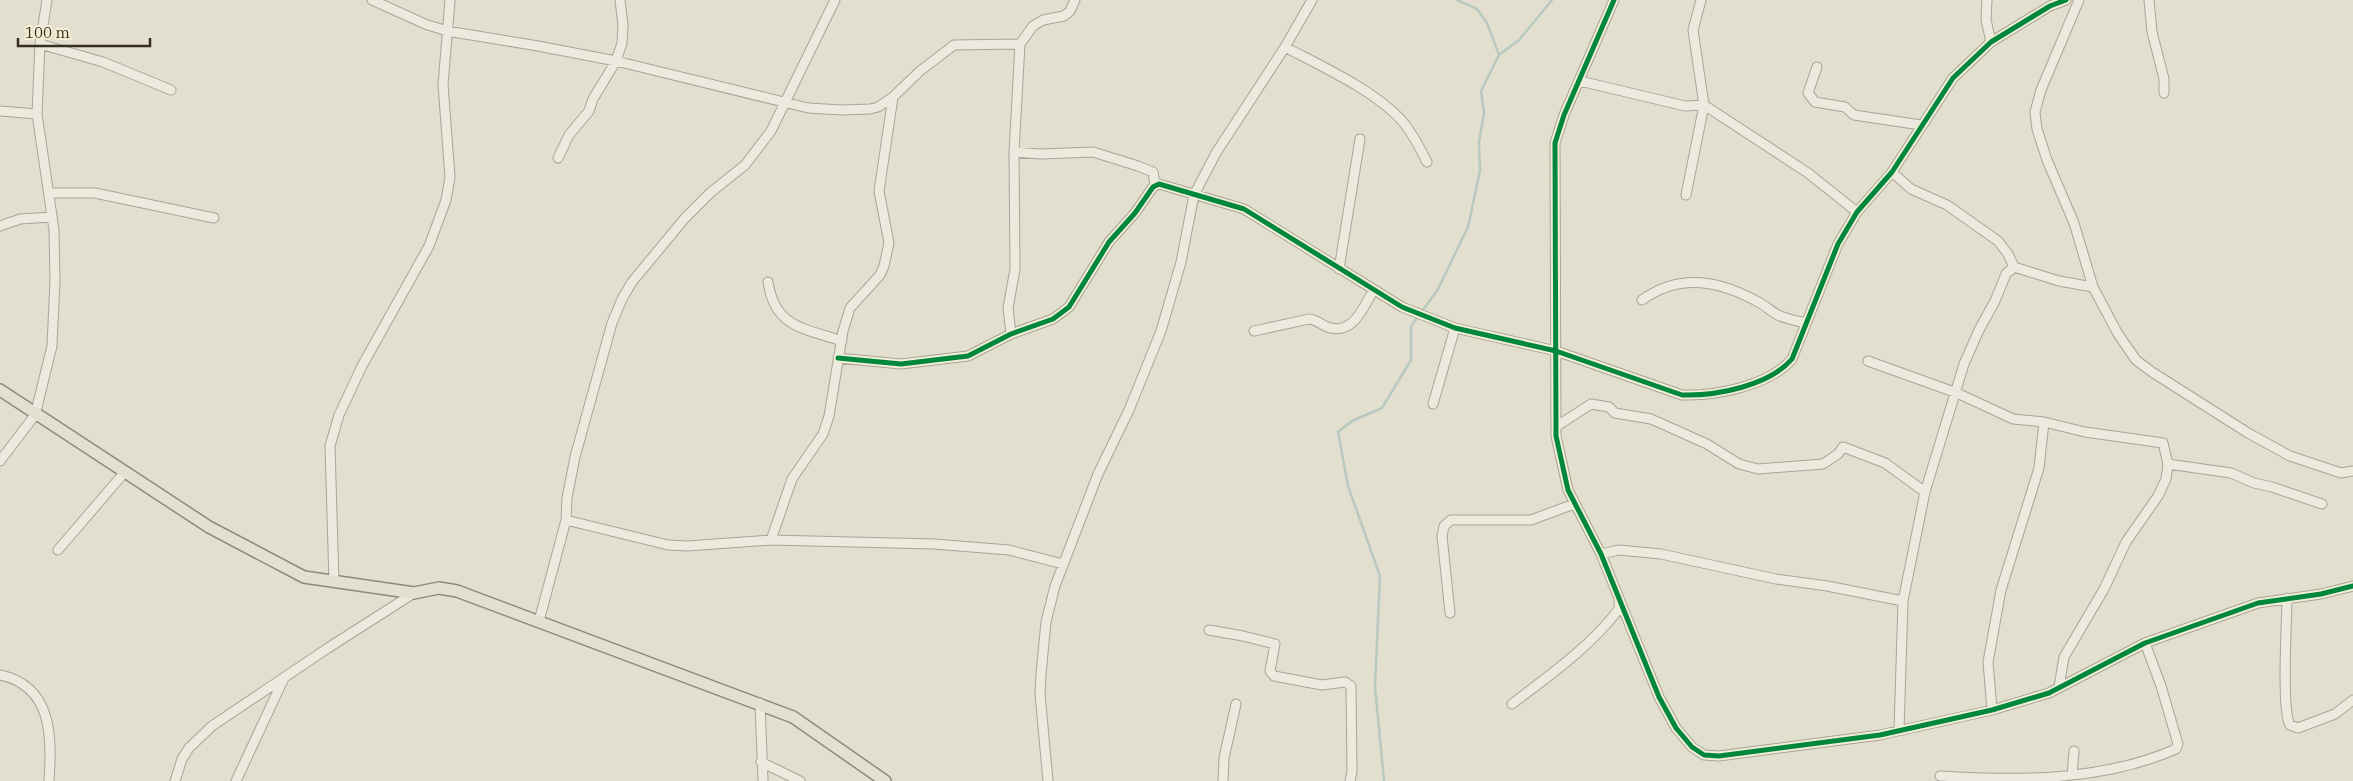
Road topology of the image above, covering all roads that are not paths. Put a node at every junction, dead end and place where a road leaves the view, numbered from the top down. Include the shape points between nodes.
1 (47, 0) edge
2 (372, 0) edge
3 (450, 0) edge
4 (620, 0) edge
5 (835, 0) edge
6 (1075, 0) edge
7 (1312, 0) edge
8 (1614, 0) edge
9 (1701, 0) edge
10 (1987, 0) edge
11 (2066, 0) edge
12 (2079, 0) edge
13 (2149, 0) edge
14 (447, 31) junction
15 (1991, 42) junction
16 (40, 44) junction
17 (1020, 44) junction
18 (1285, 47) junction
19 (616, 61) junction
20 (1817, 66) dead end
21 (1580, 81) junction
22 (171, 90) dead end
23 (2164, 93) dead end
24 (893, 97) junction
25 (786, 103) junction
26 (1704, 105) junction
27 (0, 111) edge
28 (37, 114) junction
29 (1921, 126) junction
30 (1360, 139) dead end
31 (1014, 152) junction
32 (558, 158) dead end
33 (1427, 162) dead end
34 (1892, 172) junction
35 (1155, 185) junction
36 (50, 193) junction
37 (1194, 195) junction
38 (1686, 195) dead end
39 (1857, 212) junction
40 (52, 217) junction
41 (214, 218) dead end
42 (0, 226) edge
43 (2014, 267) junction
44 (1339, 269) junction
45 (768, 282) dead end
46 (2093, 287) junction
47 (1372, 290) junction
48 (1642, 300) dead end
49 (1806, 323) junction
50 (1455, 328) junction
51 (1254, 331) dead end
52 (1011, 334) junction
53 (842, 341) junction
54 (1556, 351) junction
55 (838, 358) junction
56 (1868, 361) dead end
57 (0, 390) edge
58 (1956, 393) junction
59 (1433, 404) dead end
60 (35, 415) junction
61 (2044, 422) junction
62 (1557, 426) junction
63 (0, 461) edge
64 (2168, 464) junction
65 (2353, 471) edge
66 (124, 473) junction
67 (1925, 492) junction
68 (1574, 504) junction
69 (2322, 504) dead end
70 (566, 520) junction
71 (771, 540) junction
72 (58, 550) dead end
73 (1601, 554) junction
74 (1063, 564) junction
75 (334, 582) junction
76 (2353, 586) edge
77 (414, 592) junction
78 (1619, 596) junction
79 (2287, 598) junction
80 (1903, 602) junction
81 (1450, 613) dead end
82 (539, 621) junction
83 (1209, 630) dead end
84 (2144, 643) junction
85 (0, 675) edge
86 (284, 678) junction
87 (2059, 687) junction
88 (2353, 700) edge
89 (760, 703) junction
90 (1236, 704) dead end
91 (1512, 704) dead end
92 (1992, 710) junction
93 (1899, 730) junction
94 (2074, 751) dead end
95 (761, 762) junction
96 (2072, 775) junction
97 (1940, 776) dead end
98 (49, 781) edge
99 (175, 781) edge
100 (236, 781) edge
101 (763, 781) edge
102 (800, 781) edge
103 (885, 781) edge
104 (1048, 781) edge
105 (1224, 781) edge
106 (1350, 781) edge

1 - 16 street
2 - 14 street
3 - 14 street
4 - 19 street via 622,43
5 - 25 street
6 - 17 street via 1070,12 1033,26
7 - 18 street
8 - 21 street
9 - 26 street via 1693,30
10 - 15 street via 1986,20
11 - 15 street via 2050,6
12 - 46 street via 2035,112 2037,130 2074,223
13 - 23 street
14 - 19 street
14 - 75 street via 442,85 450,178 446,200 429,246 362,366 339,415 330,446
15 - 29 street via 1953,78
16 - 22 street via 103,62
16 - 28 street
17 - 24 street via 954,45
17 - 31 street
18 - 33 street via 1362,89 1402,121
18 - 37 street via 1216,153
19 - 25 street
19 - 32 street
20 - 29 street via 1808,94 1815,102 1846,107 1854,115
21 - 26 street via 1685,106
21 - 54 street via 1555,143
24 - 25 street via 870,109 808,108
24 - 53 street via 879,190 888,231 887,254 880,274 850,308
25 - 70 street via 752,157 685,218 632,282 622,299 612,323 575,457
26 - 38 street
26 - 39 street via 1808,173
27 - 28 street
28 - 36 street
29 - 34 street
30 - 44 street
31 - 35 street via 1093,152 1153,172
31 - 52 street via 1015,269 1008,317
34 - 39 street
34 - 43 street via 1911,188 1947,204 1998,241
35 - 37 street
35 - 52 street via 1109,242 1069,307 1053,319
36 - 40 street
36 - 41 street via 95,193
37 - 44 street via 1244,209
37 - 74 street via 1181,262 1161,331 1129,410 1098,474
39 - 49 street via 1838,244
40 - 42 street via 20,219
40 - 60 street via 55,320
43 - 46 street via 2059,281
43 - 58 street via 2006,274 1979,330
44 - 47 street
45 - 53 street via 774,307 786,320
46 - 65 street via 2126,346 2136,360 2152,372 2290,456 2341,473
47 - 50 street via 1402,307
47 - 51 street via 1354,323 1342,328 1327,327 1318,320 1309,319
48 - 49 street via 1678,282 1704,284 1735,290 1779,316
49 - 54 street via 1792,359 1784,369 1735,389 1700,396 1682,395
50 - 54 street
50 - 59 street
52 - 55 street via 968,356 944,360 901,364
53 - 55 street
54 - 62 street
55 - 71 street via 823,434 792,479
56 - 58 street
57 - 60 main road
58 - 61 street via 2013,419
58 - 67 street
60 - 63 street
60 - 66 main road
61 - 64 street via 2085,432 2163,443
61 - 92 street via 2040,468 2001,590 1987,672
62 - 67 street via 1591,404 1609,406 1615,413 1659,423 1707,444 1739,464 1758,469 1823,464 1843,447 1885,463
62 - 68 street via 1565,480
64 - 69 street via 2230,473
64 - 87 street via 2166,479 2158,496 2126,542 2104,589 2064,657
66 - 72 street
66 - 75 main road via 209,527 304,577
67 - 80 street
68 - 73 street
68 - 81 street via 1530,520 1451,520 1444,526 1442,536
70 - 71 street via 668,545
70 - 82 street
71 - 74 street via 979,546
73 - 78 street
73 - 80 street via 1619,550 1661,554
74 - 104 street via 1046,622 1041,674
75 - 77 main road
76 - 79 street
77 - 82 main road via 439,588 457,591
77 - 86 street
78 - 91 street via 1619,610 1605,628
78 - 93 street via 1659,698 1676,728 1692,747 1704,755 1821,744
79 - 84 street via 2258,603
79 - 88 street via 2285,691 2290,725 2298,728 2335,714
80 - 93 street
82 - 89 main road
83 - 106 street via 1275,644 1270,671 1274,676 1322,685 1345,682 1352,686
84 - 87 street
84 - 96 street via 2161,686 2178,746 2113,770
85 - 98 street via 20,683 42,704 50,738
86 - 99 street via 212,726 189,748
86 - 100 street
87 - 92 street
89 - 95 street
89 - 103 main road via 799,721
90 - 105 street via 1224,758
92 - 93 street
94 - 96 street
95 - 101 street
95 - 102 street
96 - 97 street via 1984,779

